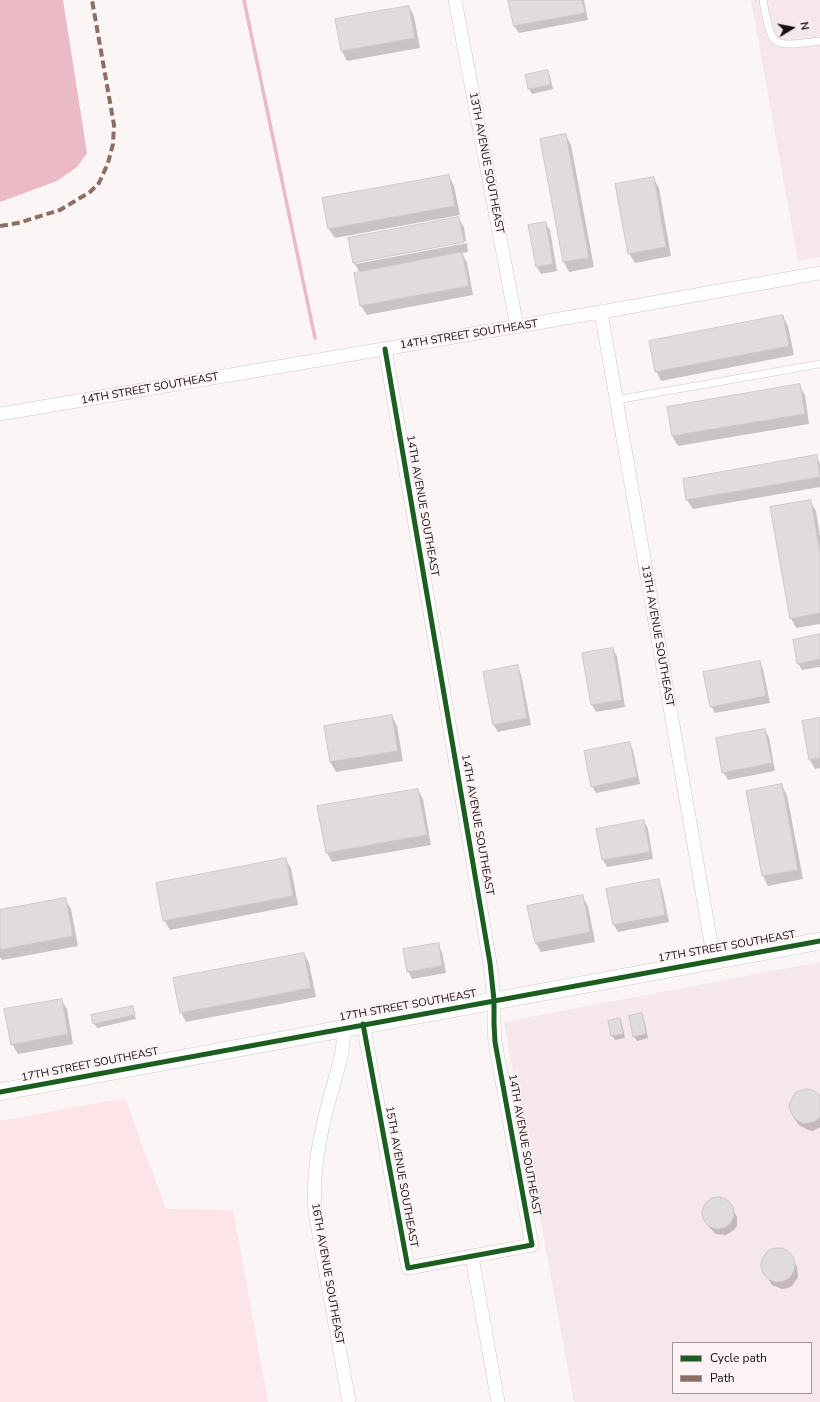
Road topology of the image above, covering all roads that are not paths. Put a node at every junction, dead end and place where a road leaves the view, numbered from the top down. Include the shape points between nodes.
1 (455, 0) edge
2 (763, 0) edge
3 (820, 41) edge
4 (820, 273) edge
5 (601, 312) junction
6 (517, 327) junction
7 (385, 349) junction
8 (820, 364) edge
9 (616, 400) junction
10 (0, 414) edge
11 (820, 940) edge
12 (714, 960) junction
13 (494, 1000) junction
14 (363, 1024) junction
15 (343, 1028) junction
16 (0, 1092) edge
17 (472, 1257) junction
18 (349, 1402) edge
19 (498, 1402) edge

1 - 6 street, 13TH AVENUE SOUTHEAST
2 - 3 lane via 772,38 779,43 791,44
4 - 5 street, 14TH STREET SOUTHEAST
5 - 6 street, 14TH STREET SOUTHEAST
5 - 9 street, 13TH AVENUE SOUTHEAST
6 - 7 street, 14TH STREET SOUTHEAST
7 - 10 street, 14TH STREET SOUTHEAST
7 - 13 street, 14TH AVENUE SOUTHEAST via 489,955
8 - 9 lane
9 - 12 street, 13TH AVENUE SOUTHEAST
11 - 12 street, 17TH STREET SOUTHEAST
12 - 13 street, 17TH STREET SOUTHEAST
13 - 14 street, 17TH STREET SOUTHEAST
13 - 17 street, 14TH AVENUE SOUTHEAST via 495,1042 532,1245
14 - 15 street, 17TH STREET SOUTHEAST
14 - 17 street, 15TH AVENUE SOUTHEAST via 408,1268
15 - 16 street, 17TH STREET SOUTHEAST
15 - 18 street, 16TH AVENUE SOUTHEAST via 342,1057 319,1142 314,1193 315,1212
17 - 19 street

